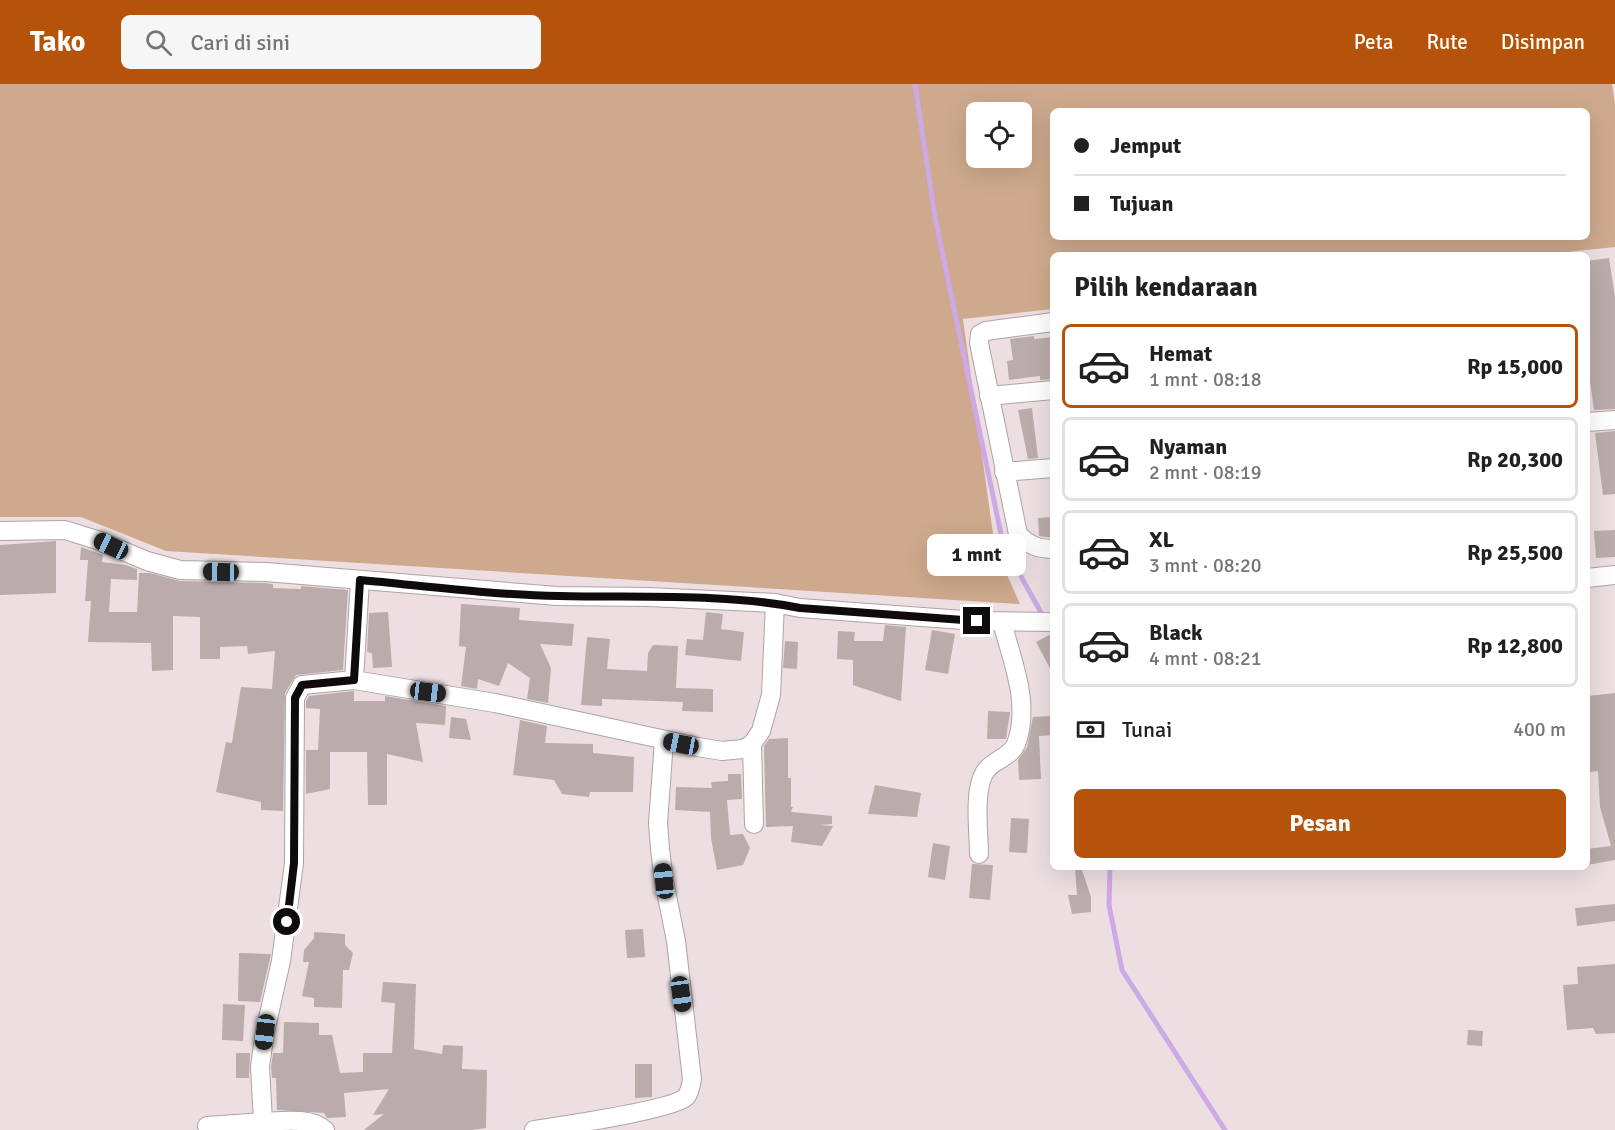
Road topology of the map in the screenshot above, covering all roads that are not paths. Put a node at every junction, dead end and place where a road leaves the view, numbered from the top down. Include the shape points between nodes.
1 (1050, 322) edge
2 (1050, 390) edge
3 (989, 396) junction
4 (1615, 420) edge
5 (1590, 422) edge
6 (1050, 468) edge
7 (1004, 472) junction
8 (0, 531) edge
9 (1050, 548) edge
10 (1615, 575) edge
11 (1590, 578) edge
12 (360, 580) junction
13 (775, 603) junction
14 (1007, 622) junction
15 (1050, 622) edge
16 (354, 680) junction
17 (664, 741) junction
18 (752, 744) junction
19 (754, 824) dead end
20 (979, 854) dead end
21 (263, 1122) junction
22 (207, 1126) dead end
23 (325, 1130) edge
24 (534, 1130) edge

1 - 3 street via 980,334
2 - 3 street
3 - 7 street
4 - 5 street
6 - 7 street
7 - 9 street via 1018,534 1025,543
8 - 12 street via 65,530 180,570
10 - 11 street
12 - 13 street via 556,596
12 - 16 street
13 - 14 street via 847,612
13 - 18 street via 771,695 761,731
14 - 15 street
14 - 20 street via 1023,702 1012,751 987,769 978,790
16 - 17 street via 495,703
16 - 21 street via 302,685 295,698 294,863 281,961 260,1066
17 - 18 street via 722,751
17 - 24 street via 658,823 693,1079 690,1088 686,1096 664,1106
18 - 19 street
21 - 22 street
21 - 23 street via 307,1122

